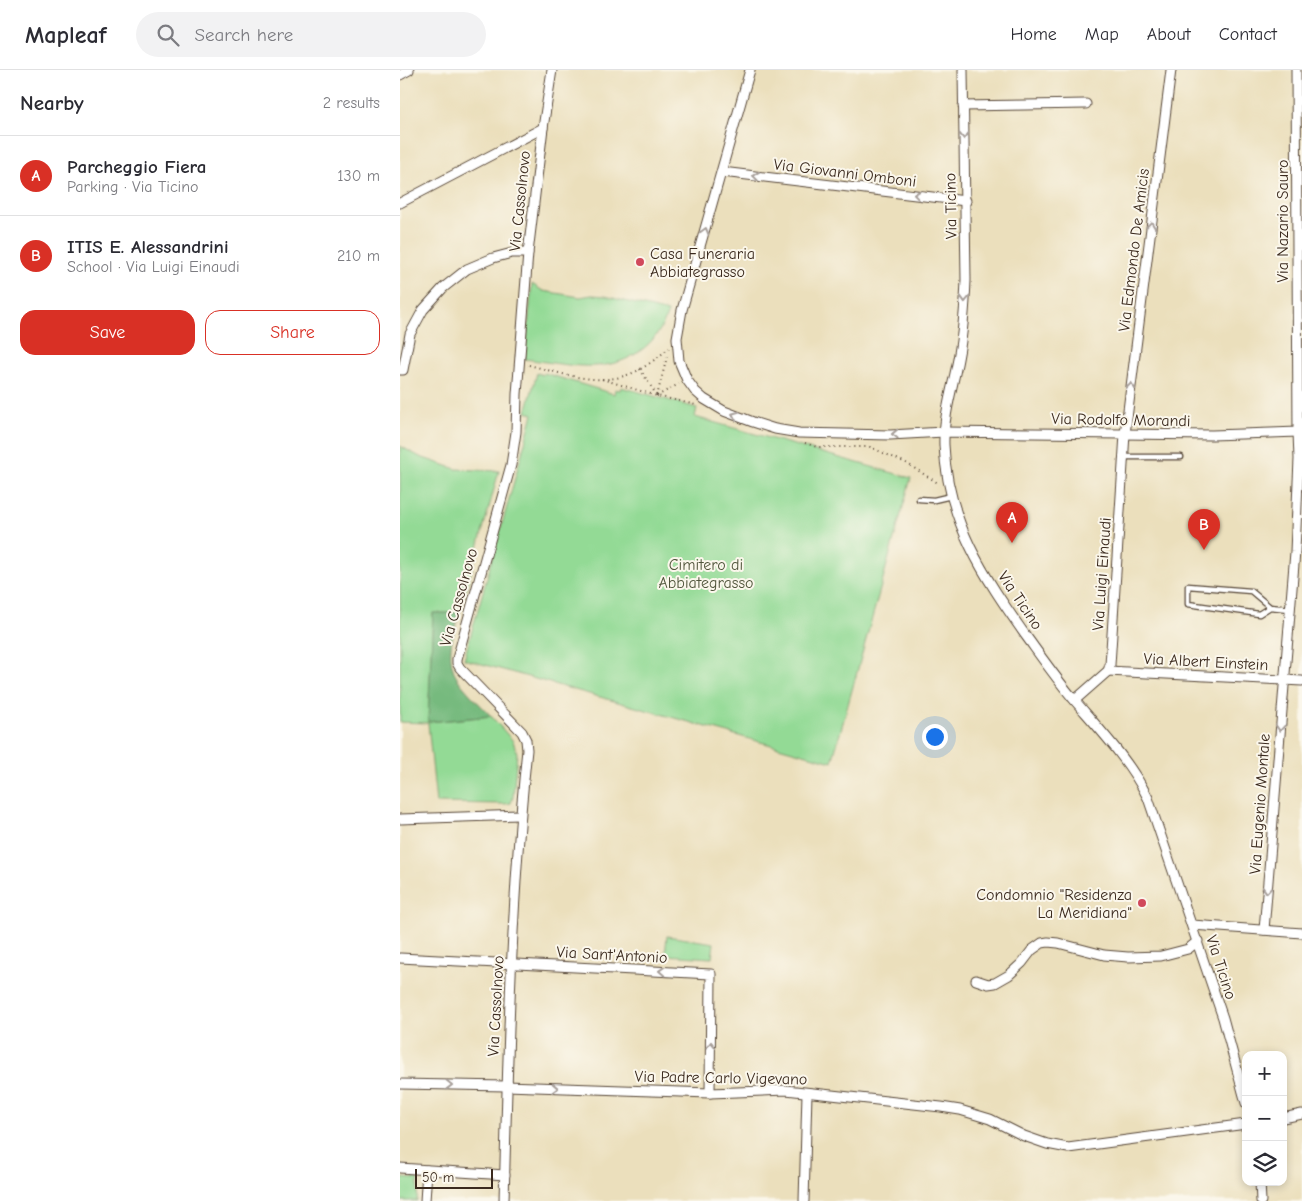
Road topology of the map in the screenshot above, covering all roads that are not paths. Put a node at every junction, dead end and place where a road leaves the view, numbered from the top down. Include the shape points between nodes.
1 (409, 70) edge
2 (552, 70) edge
3 (750, 70) edge
4 (963, 70) edge
5 (1171, 70) edge
6 (1296, 70) edge
7 (400, 75) edge
8 (1086, 104) dead end
9 (963, 106) junction
10 (543, 128) junction
11 (722, 172) junction
12 (966, 201) junction
13 (400, 203) edge
14 (528, 253) junction
15 (401, 370) edge
16 (944, 432) junction
17 (1298, 432) junction
18 (1125, 434) junction
19 (1123, 457) junction
20 (1181, 457) dead end
21 (1301, 459) edge
22 (951, 496) junction
23 (919, 499) dead end
24 (1298, 552) edge
25 (1270, 608) junction
26 (1290, 608) junction
27 (1108, 671) junction
28 (1284, 680) junction
29 (1302, 681) edge
30 (1075, 700) junction
31 (520, 815) junction
32 (400, 819) edge
33 (1192, 925) junction
34 (1264, 930) junction
35 (1302, 933) edge
36 (1198, 941) junction
37 (400, 958) edge
38 (512, 963) junction
39 (976, 980) dead end
40 (400, 1084) edge
41 (506, 1086) junction
42 (710, 1093) junction
43 (807, 1093) junction
44 (1244, 1096) edge
45 (1302, 1114) edge
46 (1287, 1117) edge
47 (1242, 1125) edge
48 (400, 1168) edge
49 (427, 1170) junction
50 (505, 1174) junction
51 (1260, 1186) edge
52 (425, 1201) edge
53 (504, 1201) edge
54 (804, 1201) edge
55 (1261, 1201) edge

1 - 7 street
2 - 10 street, Via Cassolnovo
3 - 11 street
4 - 9 street, Via Ticino
18 -> 5 street, Via Edmondo De Amicis
6 - 17 street, Via Nazario Sauro
8 - 9 street
9 -> 12 street, Via Ticino
10 - 13 street
10 - 14 street, Via Cassolnovo
12 -> 11 street, Via Giovanni Omboni
16 -> 11 street, Via Rodolfo Morandi via 890,435 799,433 724,411 700,395 687,380 679,361 677,338 682,310
12 -> 16 street, Via Ticino via 965,313
14 - 15 street via 493,258 467,269 443,288 422,310 410,334
14 - 31 street, Via Cassolnovo via 518,340 515,444 457,658 460,668 526,740
16 - 18 street, Via Rodolfo Morandi
16 - 22 street, Via Ticino
17 - 18 street, Via Rodolfo Morandi
17 - 21 street, Via Nazario Sauro
18 - 19 street, Via Luigi Einaudi
19 - 20 lane
19 - 27 street, Via Luigi Einaudi
21 - 24 street, Via Nazario Sauro
22 - 23 lane
22 - 30 street, Via Ticino via 963,532 982,570
24 - 26 street, Via Eugenio Montale
25 - 25 lane via 1259,614 1188,604 1188,586 1251,591
25 - 26 lane
26 - 28 street, Via Eugenio Montale
27 - 28 street, Via Albert Einstein
27 - 30 street
28 - 29 street, Via Albert Einstein
28 -> 34 street, Via Eugenio Montale
30 - 33 street, Via Ticino via 1144,788
31 - 32 street
31 - 38 street, Via Cassolnovo
33 - 34 street
33 - 36 street, Via Ticino
34 - 35 street
36 - 39 street via 1188,949 1161,956 1128,957 1042,942 1009,975 995,983
36 - 44 street, Via Ticino
37 - 38 street, Via Sant'Antonio
38 - 41 street, Via Cassolnovo
42 -> 38 street, Via Sant'Antonio via 711,974
40 -> 41 street, Via Padre Carlo Vigevano
41 -> 42 street, Via Padre Carlo Vigevano
41 - 50 street, Via Cassolnovo
42 - 43 street, Via Padre Carlo Vigevano via 786,1090
43 - 47 street, Via Padre Carlo Vigevano via 960,1110 990,1119 1024,1136 1068,1148
43 - 54 street
45 - 46 street
48 - 49 street
49 - 50 street
49 - 52 street
50 - 53 street, Via Cassolnovo
51 - 55 street

